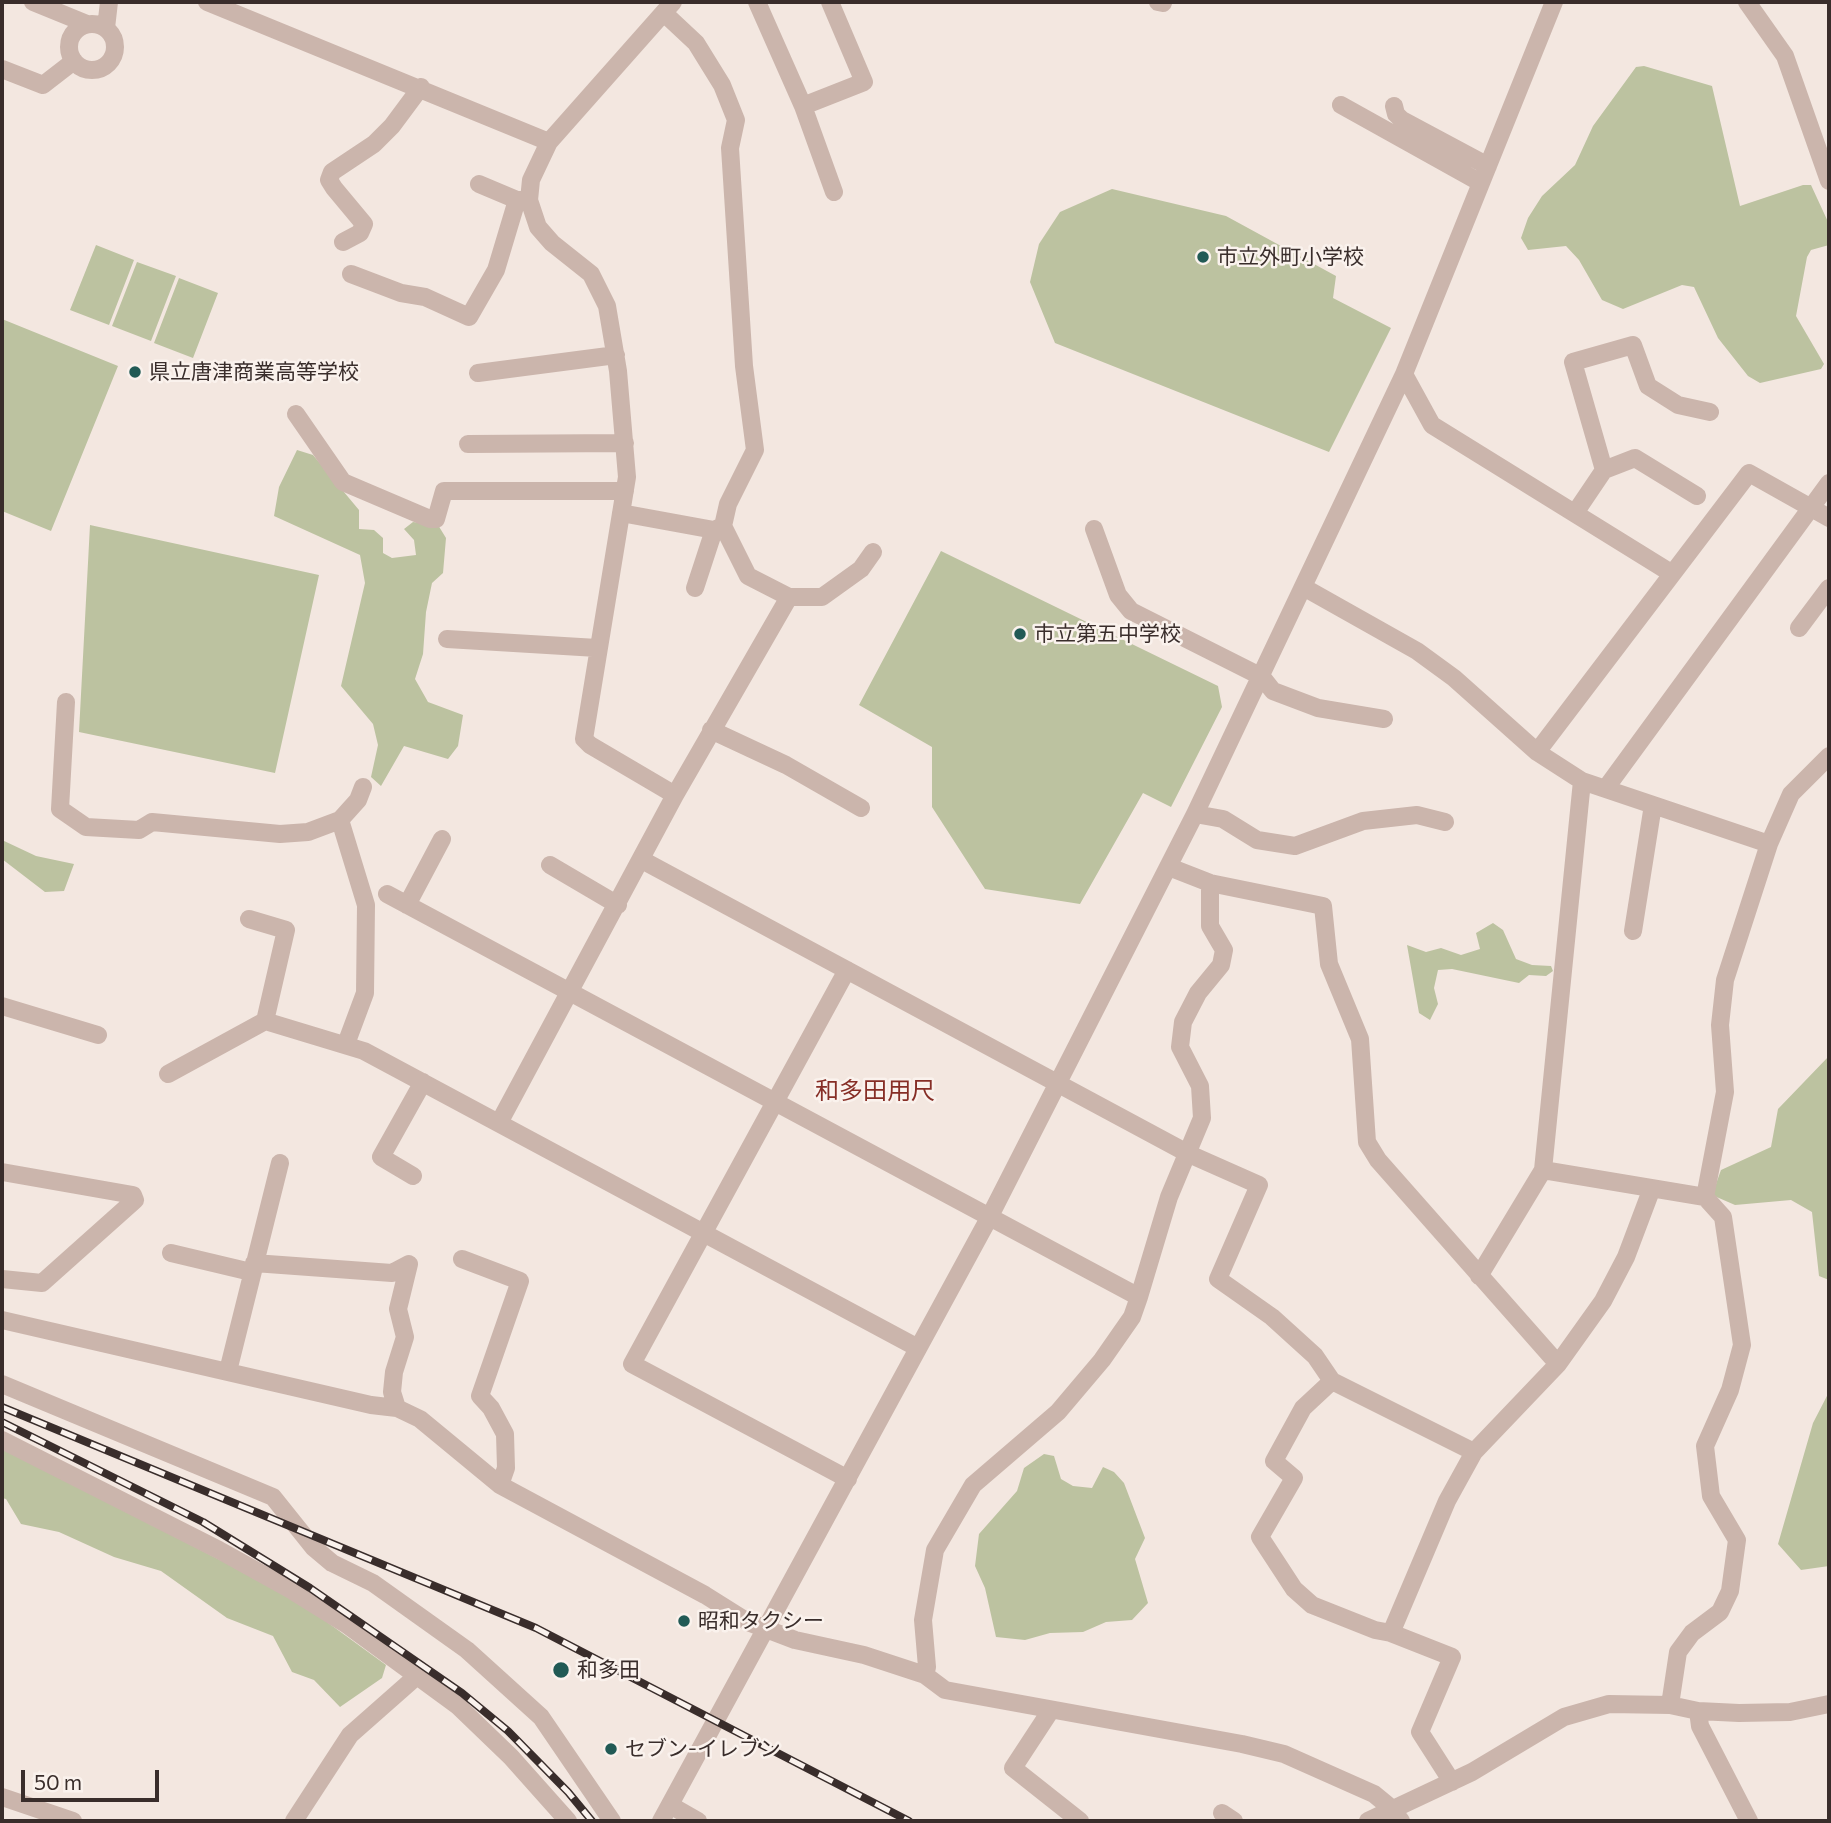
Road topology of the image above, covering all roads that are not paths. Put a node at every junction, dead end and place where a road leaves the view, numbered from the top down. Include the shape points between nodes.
1 (33, 2) edge
2 (109, 2) edge
3 (206, 2) edge
4 (757, 2) edge
5 (830, 2) edge
6 (1554, 2) edge
7 (1747, 2) edge
8 (669, 8) edge
9 (87, 24) junction
10 (106, 28) junction
11 (74, 61) junction
12 (2, 69) edge
13 (421, 87) junction
14 (1341, 105) dead end
15 (803, 106) junction
16 (1394, 106) dead end
17 (549, 142) junction
18 (1488, 166) junction
19 (1829, 181) edge
20 (1480, 183) junction
21 (479, 184) dead end
22 (834, 192) dead end
23 (523, 200) junction
24 (343, 242) dead end
25 (351, 274) dead end
26 (616, 355) junction
27 (478, 373) dead end
28 (1404, 374) junction
29 (1710, 412) dead end
30 (296, 414) dead end
31 (625, 443) junction
32 (468, 444) dead end
33 (1604, 470) junction
34 (1829, 483) edge
35 (625, 491) junction
36 (1697, 496) dead end
37 (1813, 507) junction
38 (621, 513) junction
39 (1575, 513) junction
40 (1829, 518) edge
41 (718, 528) junction
42 (1094, 529) dead end
43 (873, 552) dead end
44 (1671, 573) junction
45 (695, 588) dead end
46 (1305, 588) junction
47 (1829, 589) edge
48 (789, 597) junction
49 (1799, 628) dead end
50 (447, 639) dead end
51 (597, 648) junction
52 (1262, 677) junction
53 (66, 702) dead end
54 (1384, 719) dead end
55 (711, 730) junction
56 (1537, 752) junction
57 (1829, 756) edge
58 (1582, 780) junction
59 (363, 787) dead end
60 (1606, 788) junction
61 (675, 795) junction
62 (1653, 805) junction
63 (861, 808) dead end
64 (1195, 814) junction
65 (340, 820) junction
66 (1445, 822) dead end
67 (442, 839) dead end
68 (1769, 844) junction
69 (642, 860) junction
70 (550, 865) dead end
71 (1169, 867) junction
72 (1210, 883) junction
73 (387, 894) dead end
74 (407, 905) junction
75 (618, 905) junction
76 (249, 919) dead end
77 (1633, 931) dead end
78 (847, 970) junction
79 (571, 992) junction
80 (2, 1006) edge
81 (265, 1021) junction
82 (98, 1035) dead end
83 (346, 1044) junction
84 (167, 1074) dead end
85 (423, 1082) junction
86 (1058, 1084) junction
87 (774, 1103) junction
88 (499, 1123) junction
89 (1189, 1154) junction
90 (279, 1163) dead end
91 (1543, 1170) junction
92 (2, 1172) edge
93 (413, 1176) dead end
94 (1652, 1188) junction
95 (1705, 1197) junction
96 (989, 1218) junction
97 (703, 1232) junction
98 (171, 1253) dead end
99 (463, 1259) dead end
100 (252, 1267) junction
101 (1479, 1276) junction
102 (2, 1279) edge
103 (1139, 1297) junction
104 (2, 1320) edge
105 (918, 1348) junction
106 (1558, 1364) junction
107 (228, 1371) junction
108 (1332, 1381) junction
109 (2, 1384) edge
110 (397, 1408) junction
111 (2, 1440) edge
112 (1474, 1452) junction
113 (848, 1479) junction
114 (500, 1485) junction
115 (765, 1628) junction
116 (1391, 1633) junction
117 (418, 1675) junction
118 (925, 1675) junction
119 (1829, 1704) edge
120 (1670, 1705) junction
121 (1051, 1710) junction
122 (1698, 1711) junction
123 (1452, 1783) junction
124 (2, 1797) edge
125 (666, 1813) edge
126 (1396, 1814) edge
127 (73, 1821) edge
128 (294, 1821) edge
129 (568, 1821) edge
130 (612, 1821) edge
131 (698, 1821) edge
132 (1080, 1821) edge
133 (1368, 1821) edge
134 (1749, 1821) edge

1 - 9 street
2 - 10 street
3 - 13 street
4 - 15 street
5 - 15 street via 864,82
6 - 18 street
7 - 19 street via 1785,56
8 - 17 street
8 - 41 street via 722,85 736,120 730,148 744,366 755,450
9 - 10 street
9 - 11 street via 70,40
10 - 11 street via 116,44 107,64 87,69
11 - 12 street via 43,85
13 - 17 street
13 - 24 street via 374,144 332,172 329,180 334,188 365,224 360,233
14 - 20 street
15 - 22 street
16 - 18 street via 1402,120
17 - 23 street
18 - 20 street
20 - 28 street
21 - 23 street
23 - 25 street via 496,270 469,317 425,297
23 - 26 street via 552,243 591,274 607,306
26 - 27 street
26 - 31 street
28 - 39 street via 1432,425
28 - 46 street
29 - 33 street via 1678,405 1648,386 1633,345 1573,362
30 - 35 street via 343,482 430,519 436,519 444,491
31 - 32 street
31 - 35 street
33 - 36 street via 1635,458
33 - 39 street
34 - 37 street
35 - 38 street
37 - 40 street
37 - 44 street via 1749,473
37 - 60 street
38 - 41 street
38 - 51 street
39 - 44 street
41 - 45 street
41 - 48 street via 748,576
42 - 52 street via 1118,595 1131,611
43 - 48 street via 861,569 822,597
44 - 56 street
46 - 52 street
46 - 56 street via 1417,651
47 - 49 street
48 - 55 street
50 - 51 street
51 - 61 street via 584,738 590,746
52 - 54 street via 1273,691 1318,708
52 - 64 street
53 - 65 street via 60,809 86,827 139,830 152,822 279,834 308,832
55 - 61 street
55 - 63 street via 786,765
56 - 58 street
57 - 68 street via 1791,794
58 - 60 street
58 - 91 street
59 - 65 street
60 - 62 street
61 - 69 street
62 - 68 street
62 - 77 street
64 - 66 street via 1223,819 1257,840 1295,846 1363,821 1417,815
64 - 71 street
65 - 83 street via 366,905 365,993
67 - 74 street
68 - 95 street via 1725,980 1720,1026 1725,1092
69 - 75 street
69 - 78 street
70 - 75 street
71 - 72 street
71 - 86 street
72 - 89 street via 1210,926 1224,950 1221,965 1182,1022 1180,1047 1200,1086 1202,1118
72 - 101 street via 1323,906 1329,964 1360,1039 1367,1142
73 - 74 street
74 - 79 street
75 - 79 street
76 - 81 street via 286,930
78 - 86 street
78 - 87 street
79 - 87 street
79 - 88 street
80 - 82 street
81 - 83 street
81 - 84 street
83 - 85 street
85 - 88 street
85 - 93 street via 381,1157
86 - 89 street
86 - 96 street
87 - 96 street
87 - 97 street
88 - 97 street
89 - 103 street via 1169,1197
89 - 108 street via 1259,1185 1217,1279 1272,1317 1315,1356
90 - 100 street
91 - 94 street
91 - 101 street
92 - 102 street via 134,1195 135,1200 42,1283
94 - 95 street
94 - 106 street via 1626,1257 1603,1301
95 - 120 street via 1723,1217 1742,1345 1730,1390 1705,1446 1711,1496 1737,1540 1730,1591 1720,1612 1692,1633 1678,1652
96 - 103 street
96 - 105 street
97 - 105 street
97 - 113 street via 632,1364
98 - 100 street
99 - 114 street via 520,1280 480,1396 506,1434 506,1468
100 - 107 street
100 - 110 street via 392,1273 409,1264 398,1309 405,1337 394,1372 392,1392
101 - 106 street
103 - 118 street via 1132,1317 1102,1360 1058,1412 973,1485 935,1550 923,1620
104 - 107 street
105 - 113 street
106 - 112 street
107 - 110 street
108 - 112 street
108 - 116 street via 1303,1408 1274,1461 1294,1478 1260,1538 1294,1589 1312,1605
109 - 130 street via 273,1497 313,1547 332,1563 373,1583 467,1650 541,1717
110 - 114 street via 420,1419
111 - 117 street via 293,1591
112 - 116 street via 1447,1501
113 - 115 street
114 - 115 street
115 - 118 street
115 - 125 street
116 - 123 street via 1452,1657 1420,1732
117 - 128 street via 350,1735
117 - 129 street via 511,1756
118 - 121 street via 945,1690
119 - 122 street via 1790,1712
120 - 122 street
120 - 123 street via 1609,1704 1563,1717
121 - 126 street via 1284,1754 1374,1794
121 - 132 street via 1013,1768
122 - 134 street via 1700,1726
123 - 126 street
124 - 127 street
125 - 131 street
126 - 133 street

